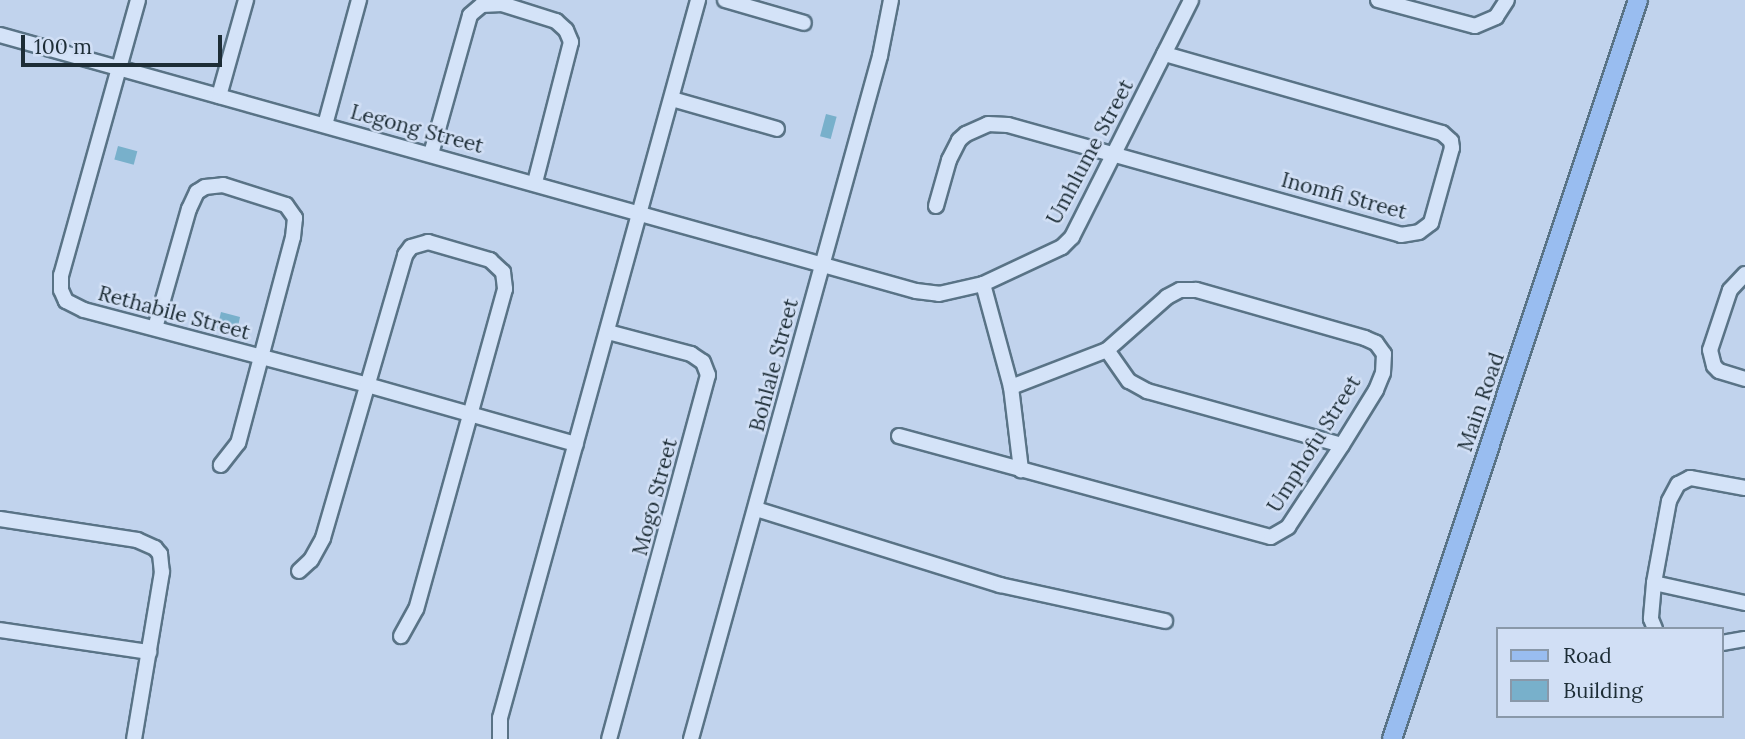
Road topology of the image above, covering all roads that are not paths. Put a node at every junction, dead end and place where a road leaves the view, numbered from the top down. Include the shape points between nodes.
1 (138, 0) edge
2 (246, 0) edge
3 (359, 0) edge
4 (698, 0) edge
5 (725, 0) edge
6 (891, 0) edge
7 (1191, 0) edge
8 (1378, 0) edge
9 (1507, 0) edge
10 (1638, 0) edge
11 (1649, 0) edge
12 (804, 23) dead end
13 (0, 35) edge
14 (1164, 54) junction
15 (118, 66) junction
16 (1613, 80) junction
17 (219, 96) junction
18 (672, 99) junction
19 (325, 125) junction
20 (777, 129) dead end
21 (431, 154) junction
22 (1114, 155) junction
23 (535, 182) junction
24 (936, 206) dead end
25 (640, 212) junction
26 (823, 264) junction
27 (1745, 274) edge
28 (984, 284) junction
29 (155, 328) junction
30 (608, 332) junction
31 (1107, 350) junction
32 (262, 358) junction
33 (1745, 379) edge
34 (367, 385) junction
35 (1011, 387) junction
36 (471, 415) junction
37 (899, 436) dead end
38 (576, 444) junction
39 (1342, 445) junction
40 (221, 465) dead end
41 (1021, 470) junction
42 (1745, 488) edge
43 (756, 509) junction
44 (0, 519) edge
45 (299, 571) dead end
46 (1654, 583) junction
47 (1745, 603) edge
48 (1165, 621) dead end
49 (1654, 627) edge
50 (0, 629) edge
51 (401, 636) dead end
52 (1745, 639) edge
53 (1724, 643) edge
54 (149, 653) junction
55 (134, 739) edge
56 (500, 739) edge
57 (609, 739) edge
58 (691, 739) edge
59 (1392, 739) edge

1 - 15 street, Rethabile Street
2 - 17 street
3 - 19 street
4 - 18 street
5 - 12 street
6 - 26 street, Bohlale Street
7 - 14 street, Umhlume Street
8 - 9 street via 1475,26 1496,17
10 - 16 main road, Main Road
11 - 16 main road, Main Road
13 - 15 street, Legong Street
14 - 22 street, Umhlume Street
14 - 22 street, Inomfi Street via 1442,133 1452,148 1431,223 1413,235 1401,234
15 - 17 street, Legong Street
15 - 29 street, Rethabile Street via 61,275 61,290 66,301 77,307
16 - 59 main road, Main Road
17 - 19 street, Legong Street
18 - 20 street
18 - 25 street
19 - 21 street, Legong Street
21 - 23 street, Legong Street
21 - 23 street via 470,15 482,5 502,4 556,22 571,42
22 - 24 street via 1008,125 988,124 959,140
22 - 28 street, Umhlume Street via 1072,237 1062,247
23 - 25 street, Legong Street
25 - 26 street, Legong Street
25 - 30 street
26 - 28 street, Umhlume Street via 928,293
26 - 43 street, Bohlale Street
27 - 33 street via 1730,290 1710,350 1719,371
28 - 35 street
29 - 32 street, Rethabile Street
29 - 32 street via 192,199 205,187 223,185 278,201 295,218
30 - 38 street
30 - 57 street, Mogo Street via 691,354 703,362 708,375
31 - 35 street, Umphofu Street
31 - 39 street via 1129,381 1147,391
31 - 39 street, Umphofu Street via 1180,290 1196,290 1365,338 1382,348 1383,373
32 - 34 street, Rethabile Street
32 - 40 street via 238,443
34 - 36 street, Rethabile Street
34 - 36 street via 400,264 411,247 435,243 490,260 505,280
34 - 45 street via 323,538
35 - 41 street
36 - 38 street, Rethabile Street
36 - 51 street via 416,609
37 - 41 street, Umphofu Street
38 - 56 street via 500,718
39 - 41 street, Umphofu Street via 1288,527 1271,537
42 - 46 street via 1690,478 1678,484 1669,501
43 - 48 street via 1000,585
43 - 58 street, Bohlale Street
44 - 54 street via 137,540 155,548 162,572
46 - 47 street
46 - 49 street
50 - 54 street
52 - 53 street
54 - 55 street

